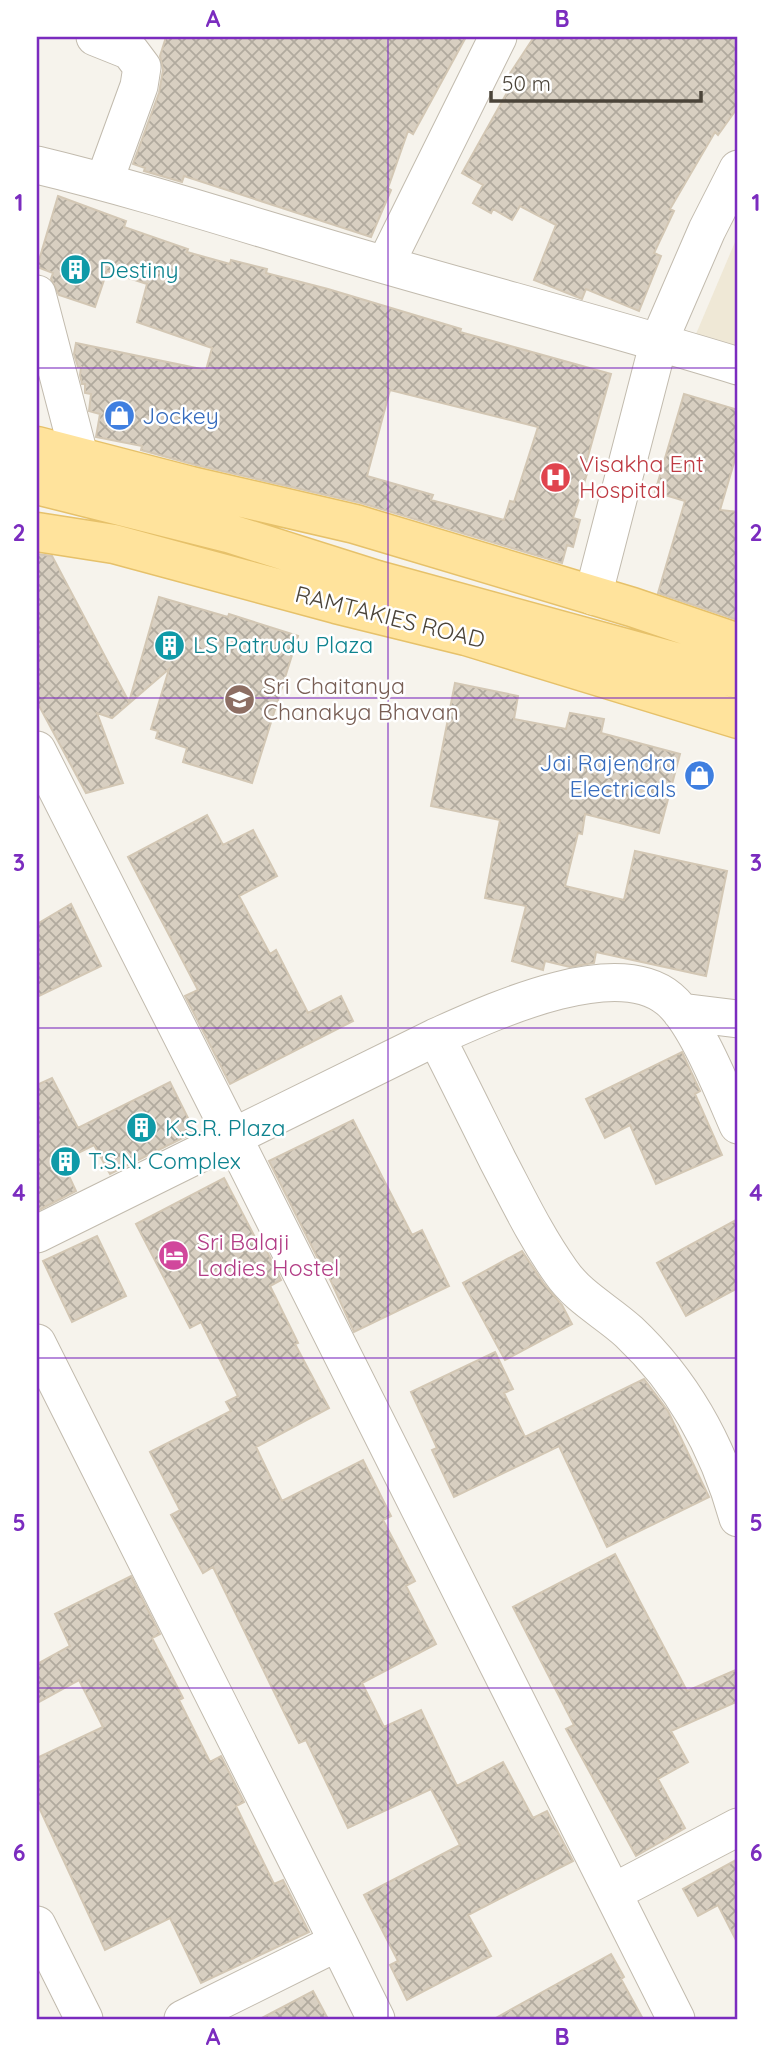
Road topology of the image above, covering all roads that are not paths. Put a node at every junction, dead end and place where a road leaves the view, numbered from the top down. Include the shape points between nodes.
1 (95, 37) edge
2 (498, 37) edge
3 (37, 165) edge
4 (738, 169) edge
5 (104, 181) junction
6 (385, 265) junction
7 (37, 294) edge
8 (659, 341) junction
9 (738, 366) edge
10 (37, 446) edge
11 (79, 455) junction
12 (37, 485) edge
13 (37, 532) edge
14 (593, 596) junction
15 (738, 643) edge
16 (738, 679) edge
17 (738, 719) edge
18 (37, 750) edge
19 (681, 1012) junction
20 (738, 1019) edge
21 (436, 1037) junction
22 (738, 1125) edge
23 (233, 1137) junction
24 (37, 1234) edge
25 (37, 1343) edge
26 (738, 1518) edge
27 (738, 1827) edge
28 (614, 1892) junction
29 (37, 1924) edge
30 (338, 1942) junction
31 (84, 2019) edge
32 (183, 2019) edge
33 (376, 2019) edge
34 (676, 2019) edge

1 - 5 street via 130,51 142,68
2 - 6 street
3 - 5 street
4 - 8 street
5 - 6 street
6 - 8 street
7 - 11 street
8 - 9 street
8 - 14 street
10 - 11 main road
11 - 14 main road via 355,524
12 - 16 main road via 228,533 377,580
13 - 17 main road, RAMTAKIES ROAD via 114,544 466,636
14 - 15 main road
18 - 23 street
19 - 20 street
19 - 21 street via 649,988 586,984 515,1002
19 - 22 street
21 - 23 street
21 - 26 street via 537,1238 564,1276 626,1329 676,1384 703,1426
23 - 24 street
23 - 28 street
25 - 30 street
27 - 28 street
28 - 34 street
29 - 31 street
30 - 32 street
30 - 33 street

